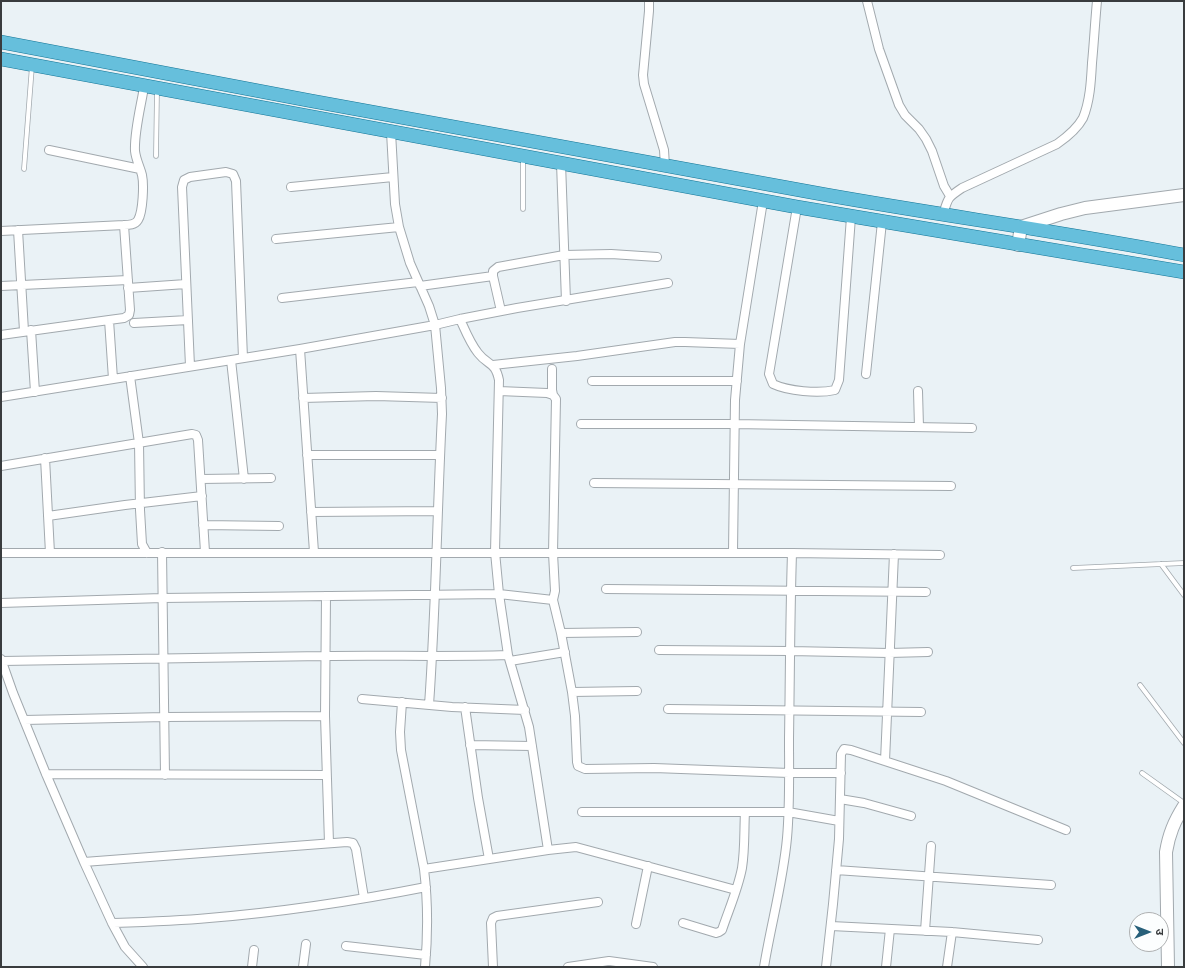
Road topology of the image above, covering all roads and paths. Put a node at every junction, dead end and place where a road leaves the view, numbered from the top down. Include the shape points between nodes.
1 (649, 1) edge
2 (867, 1) edge
3 (1097, 1) edge
4 (1, 42) edge
5 (1, 59) edge
6 (32, 66) junction
7 (151, 88) junction
8 (390, 132) junction
9 (49, 150) dead end
10 (156, 156) dead end
11 (522, 156) junction
12 (561, 163) junction
13 (665, 166) junction
14 (24, 169) dead end
15 (140, 169) junction
16 (392, 177) junction
17 (291, 187) dead end
18 (1184, 195) edge
19 (950, 196) junction
20 (763, 201) junction
21 (797, 207) junction
22 (523, 209) dead end
23 (943, 215) junction
24 (851, 217) junction
25 (882, 222) junction
26 (124, 225) junction
27 (398, 227) junction
28 (1021, 227) junction
29 (18, 230) junction
30 (1, 231) edge
31 (276, 239) dead end
32 (1018, 245) junction
33 (564, 255) junction
34 (1184, 255) edge
35 (657, 257) dead end
36 (1184, 272) edge
37 (492, 276) junction
38 (668, 283) dead end
39 (128, 284) junction
40 (186, 284) junction
41 (419, 284) junction
42 (21, 285) junction
43 (1, 286) edge
44 (282, 298) dead end
45 (566, 300) junction
46 (501, 311) junction
47 (460, 319) junction
48 (109, 320) junction
49 (188, 320) junction
50 (134, 324) dead end
51 (435, 326) junction
52 (27, 331) junction
53 (1, 335) edge
54 (740, 344) junction
55 (300, 349) junction
56 (243, 358) junction
57 (231, 360) junction
58 (493, 365) junction
59 (190, 366) junction
60 (552, 369) dead end
61 (866, 374) dead end
62 (130, 376) junction
63 (113, 379) junction
64 (592, 381) dead end
65 (737, 381) junction
66 (499, 391) junction
67 (918, 391) dead end
68 (35, 392) junction
69 (553, 395) junction
70 (1, 397) edge
71 (303, 398) junction
72 (442, 398) junction
73 (581, 424) dead end
74 (734, 424) junction
75 (919, 427) junction
76 (972, 428) dead end
77 (139, 443) junction
78 (307, 455) junction
79 (440, 455) junction
80 (45, 458) junction
81 (1, 466) edge
82 (271, 478) dead end
83 (200, 479) junction
84 (244, 479) junction
85 (594, 483) dead end
86 (734, 484) junction
87 (951, 486) dead end
88 (202, 496) junction
89 (140, 503) junction
90 (438, 511) junction
91 (311, 512) junction
92 (48, 516) junction
93 (203, 524) junction
94 (278, 526) dead end
95 (162, 552) junction
96 (205, 552) junction
97 (314, 552) junction
98 (436, 552) junction
99 (495, 552) junction
100 (733, 552) junction
101 (1, 553) edge
102 (50, 553) junction
103 (147, 553) junction
104 (553, 553) junction
105 (792, 553) junction
106 (894, 554) junction
107 (940, 555) dead end
108 (1184, 563) edge
109 (1161, 564) junction
110 (1073, 568) dead end
111 (606, 589) dead end
112 (790, 591) junction
113 (892, 592) junction
114 (926, 592) dead end
115 (498, 594) junction
116 (435, 595) junction
117 (1184, 595) edge
118 (326, 596) junction
119 (162, 598) junction
120 (553, 600) junction
121 (1, 603) edge
122 (638, 632) dead end
123 (561, 633) junction
124 (659, 650) dead end
125 (790, 651) junction
126 (565, 652) junction
127 (928, 652) dead end
128 (889, 653) junction
129 (325, 656) junction
130 (432, 657) junction
131 (163, 658) junction
132 (509, 658) junction
133 (1, 660) edge
134 (1140, 685) dead end
135 (637, 691) dead end
136 (572, 692) junction
137 (362, 699) dead end
138 (402, 702) junction
139 (429, 705) junction
140 (464, 707) junction
141 (668, 709) dead end
142 (525, 710) junction
143 (790, 712) junction
144 (921, 712) dead end
145 (888, 713) junction
146 (324, 716) junction
147 (165, 717) junction
148 (24, 720) junction
149 (1184, 743) edge
150 (470, 745) junction
151 (532, 746) junction
152 (885, 762) junction
153 (789, 773) junction
154 (841, 773) junction
155 (1142, 773) dead end
156 (46, 774) junction
157 (165, 775) junction
158 (326, 775) junction
159 (840, 799) junction
160 (1184, 804) edge
161 (582, 812) dead end
162 (745, 812) junction
163 (788, 812) junction
164 (911, 816) dead end
165 (840, 821) junction
166 (1066, 830) dead end
167 (328, 843) junction
168 (931, 846) dead end
169 (548, 850) junction
170 (489, 859) junction
171 (84, 862) junction
172 (648, 866) junction
173 (424, 869) junction
174 (836, 870) junction
175 (930, 876) junction
176 (1051, 885) dead end
177 (426, 887) junction
178 (736, 890) junction
179 (364, 898) junction
180 (598, 902) dead end
181 (683, 922) dead end
182 (112, 923) junction
183 (636, 924) dead end
184 (831, 926) junction
185 (890, 929) junction
186 (925, 930) junction
187 (952, 932) junction
188 (1038, 940) dead end
189 (306, 944) dead end
190 (346, 946) dead end
191 (254, 950) dead end
192 (426, 955) junction
193 (143, 967) edge
194 (252, 967) edge
195 (303, 967) edge
196 (425, 967) edge
197 (492, 967) edge
198 (568, 967) edge
199 (653, 967) edge
200 (764, 967) edge
201 (826, 967) edge
202 (886, 967) edge
203 (948, 967) edge
204 (1168, 967) edge

1 - 13 street via 643,75 664,150
2 - 19 street via 899,105 926,139
3 - 19 street via 1088,101 1076,129 1057,144
4 - 13 main road
5 - 6 main road
6 - 7 main road
6 - 14 lane
7 - 8 main road
7 - 10 lane
7 - 15 street via 136,133 135,151
8 - 11 main road
8 - 16 street
9 - 15 street
11 - 12 main road
11 - 22 lane
12 - 20 main road
12 - 33 street
13 - 23 main road
15 - 26 street via 143,184 140,214 133,224
16 - 17 street
16 - 27 street
18 - 28 street via 1085,208
19 - 23 street
20 - 21 main road
20 - 54 street
21 - 24 main road
21 - 24 street via 770,374 773,384 782,388 825,392 835,390 840,380
23 - 28 main road
24 - 25 main road
25 - 32 main road
25 - 61 street
26 - 29 street
26 - 39 street
27 - 31 street
27 - 41 street
28 - 32 street
28 - 34 main road
29 - 30 street
29 - 42 street
32 - 36 main road
33 - 35 street via 611,254
33 - 37 street via 498,267
33 - 45 street
37 - 41 street
37 - 46 street
38 - 45 street
39 - 40 street
39 - 42 street
39 - 48 street via 129,315
40 - 49 street
40 - 56 street via 182,187 184,180 226,172 232,174 236,181
41 - 44 street
41 - 51 street
42 - 43 street
42 - 52 street
45 - 46 street
46 - 47 street
47 - 51 street
47 - 58 street via 478,354
48 - 52 street
48 - 63 street
49 - 50 street
49 - 59 street
51 - 55 street
51 - 72 street
52 - 53 street
52 - 68 street
54 - 58 street via 675,342
54 - 65 street
55 - 56 street
55 - 71 street
56 - 57 street
57 - 59 street
57 - 84 street
58 - 66 street via 497,371
59 - 62 street
60 - 69 street
62 - 63 street
62 - 77 street
63 - 68 street
64 - 65 street
65 - 74 street
66 - 69 street
66 - 99 street
67 - 75 street
68 - 70 street
69 - 104 street via 556,399
71 - 72 street
71 - 78 street
72 - 79 street
73 - 74 street
74 - 75 street
74 - 86 street
75 - 76 street
77 - 80 street
77 - 83 street via 196,435
77 - 89 street
78 - 79 street
78 - 91 street
79 - 90 street
80 - 81 street
80 - 92 street
82 - 84 street
83 - 84 street
83 - 88 street
85 - 86 street
86 - 87 street
86 - 100 street
88 - 89 street
88 - 93 street
89 - 92 street
89 - 103 street via 142,544
90 - 91 street
90 - 98 street
91 - 97 street
92 - 102 street
93 - 94 street
93 - 96 street
95 - 96 street
95 - 103 street
95 - 119 street
96 - 97 street
97 - 98 street
98 - 99 street
98 - 116 street
99 - 104 street
99 - 115 street
100 - 104 street
100 - 105 street
101 - 102 street
102 - 103 street
104 - 120 street via 556,591
105 - 106 street
105 - 112 street
106 - 107 street
106 - 113 street
108 - 109 lane
109 - 110 lane
109 - 117 lane
111 - 112 street
112 - 113 street
112 - 125 street
113 - 114 street
113 - 128 street
115 - 116 street
115 - 120 street
115 - 132 street
116 - 118 street
116 - 130 street
118 - 119 street
118 - 129 street
119 - 121 street
119 - 131 street
120 - 123 street
122 - 123 street
123 - 126 street
124 - 125 street
125 - 128 street
125 - 143 street
126 - 132 street
126 - 136 street
127 - 128 street
128 - 145 street
129 - 130 street
129 - 131 street
129 - 146 street
130 - 132 street
130 - 139 street
131 - 133 street
131 - 147 street
132 - 142 street
133 - 148 street
134 - 149 lane
135 - 136 street
136 - 153 street via 578,766
137 - 138 street
138 - 139 street
138 - 173 street via 401,750
139 - 140 street
140 - 142 street
140 - 150 street
141 - 143 street
142 - 151 street
143 - 145 street
143 - 153 street
144 - 145 street
145 - 152 street
146 - 147 street
146 - 158 street
147 - 148 street
147 - 157 street
148 - 156 street
150 - 151 street
150 - 170 street
151 - 169 street
152 - 154 street via 844,749 841,754
152 - 166 street via 946,781
153 - 154 street
153 - 163 street
154 - 159 street
155 - 160 lane
156 - 157 street
156 - 171 street
157 - 158 street
158 - 167 street
159 - 164 street
159 - 165 street
160 - 204 street via 1168,839 1166,852
161 - 162 street
162 - 163 street
162 - 178 street via 742,867
163 - 165 street
163 - 200 street via 781,885
165 - 174 street
167 - 171 street
167 - 179 street via 353,843
168 - 175 street
169 - 170 street
169 - 172 street via 576,847
170 - 173 street
171 - 182 street
172 - 178 street
172 - 183 street
173 - 177 street
174 - 175 street
174 - 184 street
175 - 176 street
175 - 186 street
177 - 179 street
177 - 192 street
178 - 181 street via 722,930 719,932
179 - 182 street via 209,918
180 - 197 street via 492,918
182 - 193 street via 125,947
184 - 185 street
184 - 201 street
185 - 186 street
185 - 202 street
186 - 187 street
187 - 188 street
187 - 203 street
189 - 195 street
190 - 192 street
191 - 194 street
192 - 196 street
198 - 199 street via 609,961

